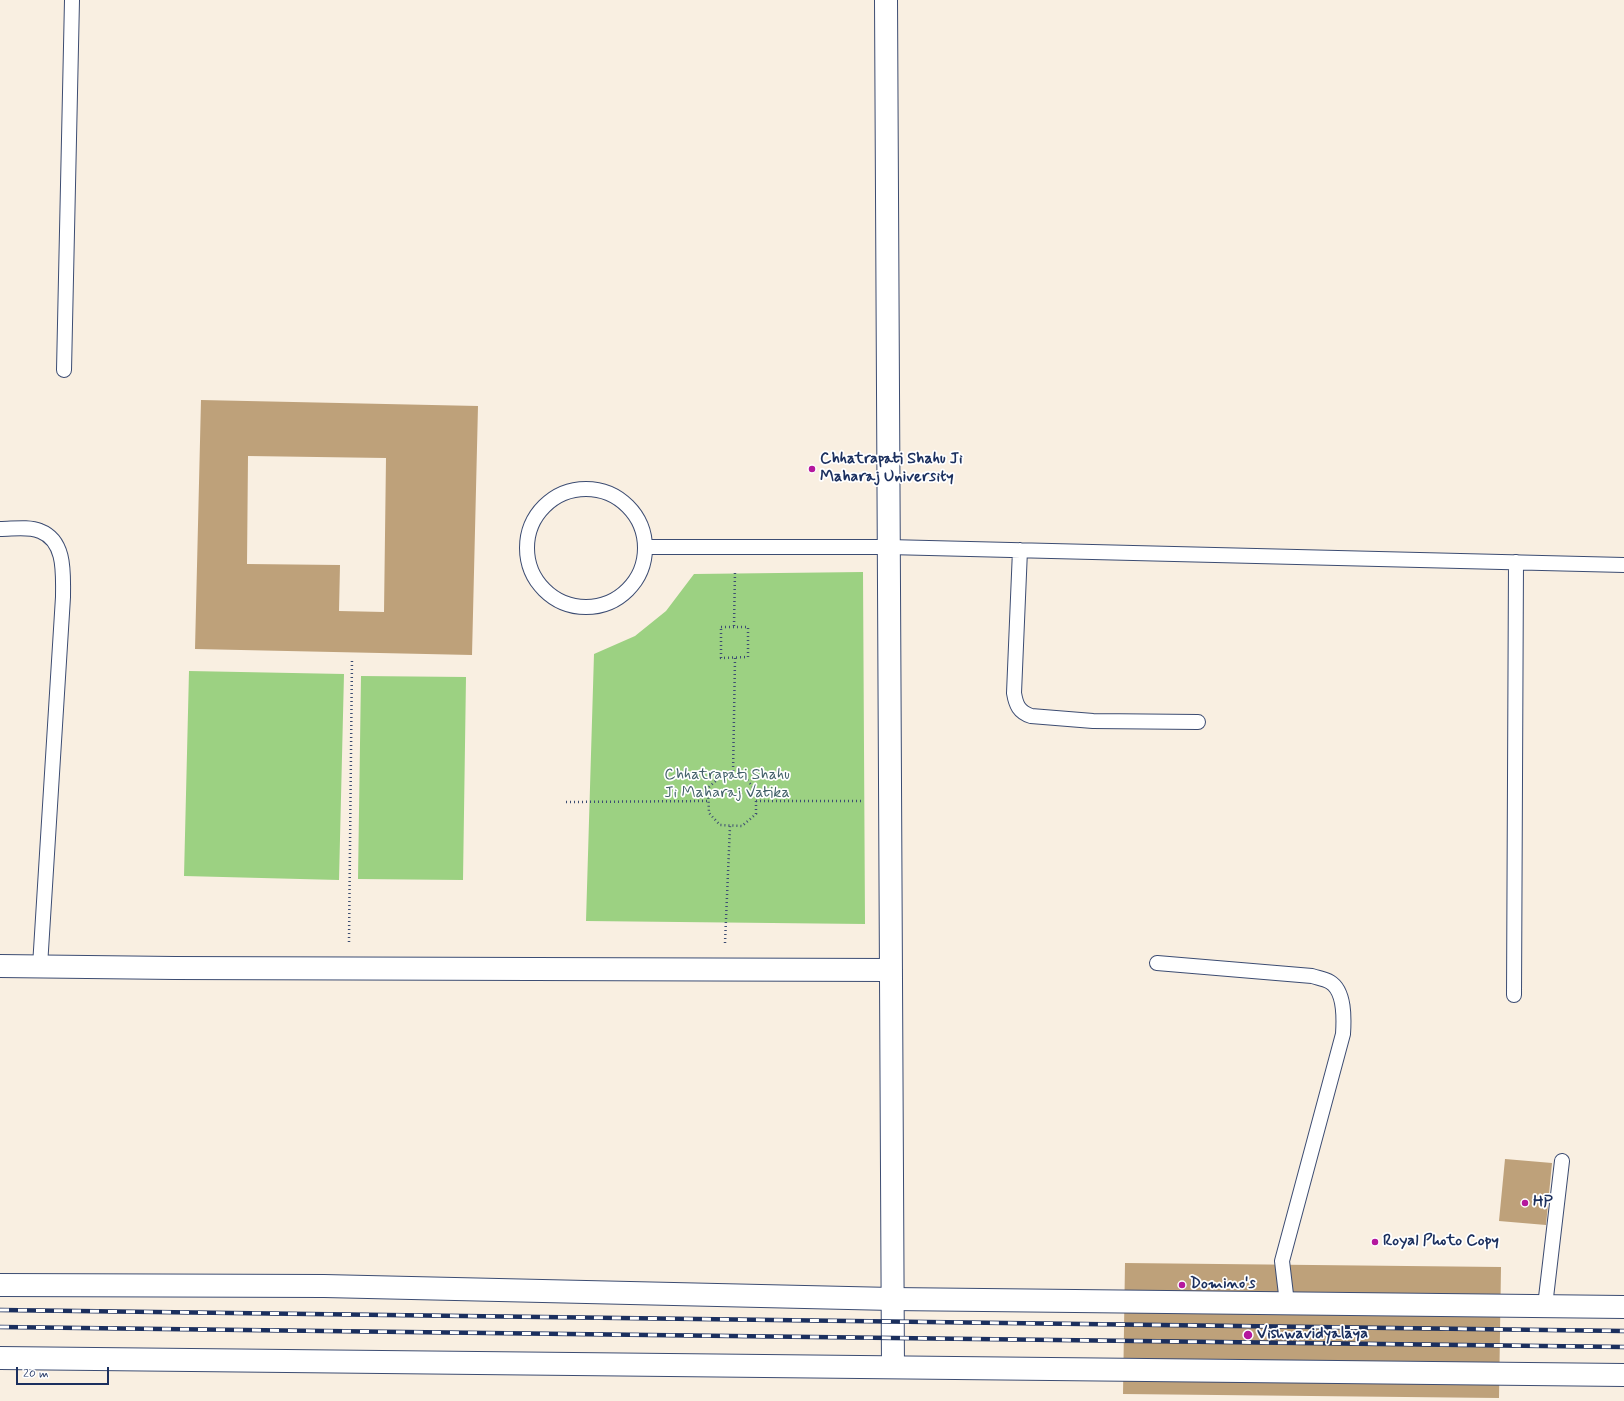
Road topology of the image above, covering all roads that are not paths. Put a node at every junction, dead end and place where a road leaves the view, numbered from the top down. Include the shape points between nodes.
1 (72, 0) edge
2 (886, 0) edge
3 (64, 370) dead end
4 (0, 529) edge
5 (647, 547) junction
6 (888, 547) junction
7 (1020, 550) junction
8 (1516, 562) junction
9 (1624, 565) edge
10 (1198, 722) dead end
11 (1157, 963) dead end
12 (0, 966) edge
13 (40, 966) junction
14 (891, 970) junction
15 (1514, 995) dead end
16 (1562, 1161) dead end
17 (0, 1285) edge
18 (892, 1299) junction
19 (1287, 1303) junction
20 (1545, 1306) junction
21 (1624, 1308) edge
22 (0, 1358) edge
23 (893, 1367) junction
24 (1624, 1375) edge

1 - 3 lane
2 - 6 main road
4 - 13 lane via 40,531 51,538 60,553 63,573
5 - 5 lane via 642,569 632,585 617,598 587,607 561,601 545,590 533,574 527,550 528,536 535,518 547,503 564,493 583,489 602,491 620,499 634,512 643,530
5 - 6 lane
6 - 7 lane
6 - 14 main road
7 - 8 lane
7 - 10 lane via 1014,693 1018,708 1023,714 1093,721
8 - 9 lane
8 - 15 lane
11 - 19 lane via 1312,976 1331,982 1339,994 1344,1012 1343,1034 1282,1261
12 - 13 main road
13 - 14 main road
14 - 18 main road
16 - 20 lane
17 - 18 main road via 332,1286
18 - 19 main road
18 - 23 main road
19 - 20 main road
20 - 21 main road
22 - 23 main road
23 - 24 main road

